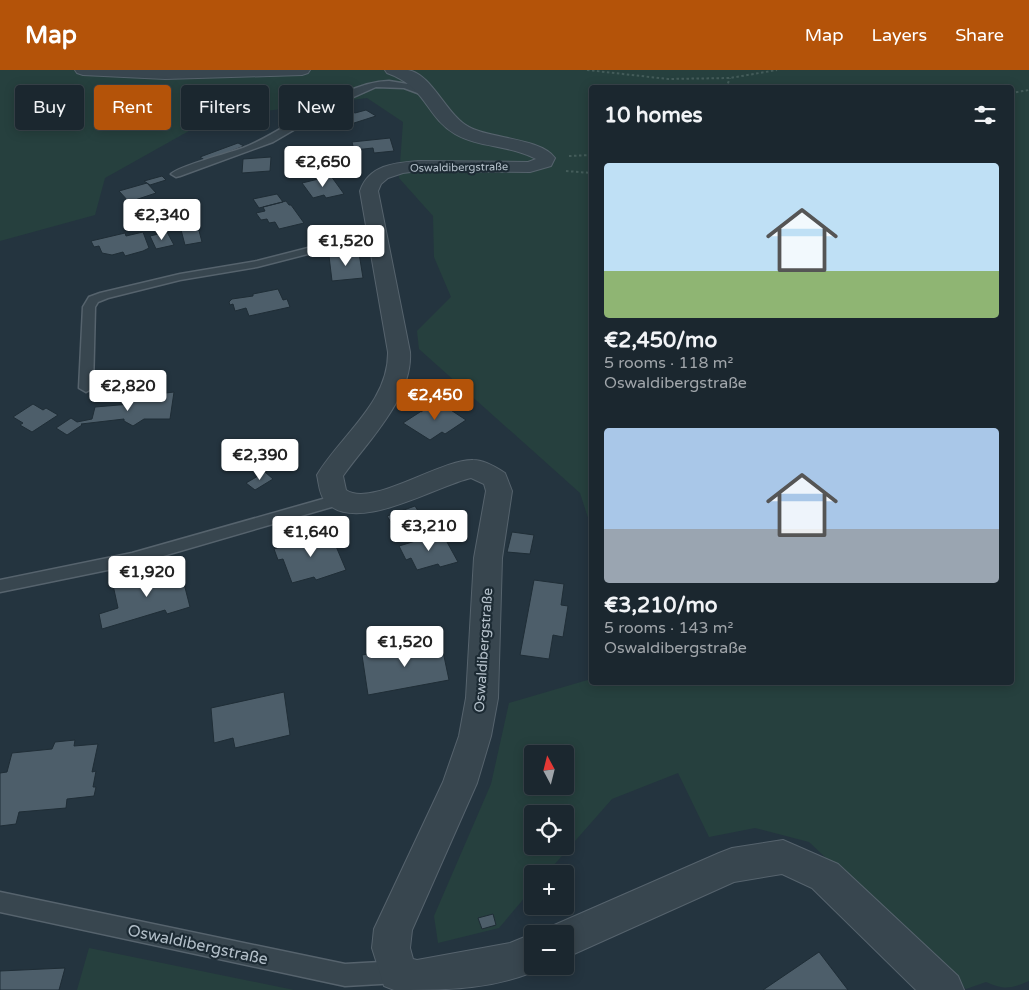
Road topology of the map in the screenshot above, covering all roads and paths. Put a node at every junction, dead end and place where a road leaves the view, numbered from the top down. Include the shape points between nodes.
1 (83, 70) edge
2 (302, 70) edge
3 (392, 70) edge
4 (587, 70) edge
5 (777, 70) edge
6 (730, 78) junction
7 (727, 85) edge
8 (1029, 90) edge
9 (1014, 93) edge
10 (431, 95) junction
11 (176, 174) dead end
12 (378, 233) junction
13 (86, 388) dead end
14 (337, 500) junction
15 (0, 586) edge
16 (0, 902) edge
17 (574, 935) edge
18 (524, 957) edge
19 (398, 972) junction
20 (944, 990) edge

1 - 2 street via 120,74
3 - 10 street, Oswaldibergstraße via 412,76
4 - 6 path via 668,79
5 - 6 path
6 - 7 path
8 - 9 path
10 - 11 lane via 399,84 377,85 359,91 270,140
10 - 12 street, Oswaldibergstraße via 443,113 461,130 542,154 545,162 530,167 418,166 385,172 375,177 369,191
12 - 13 lane via 93,300 89,308
12 - 14 street, Oswaldibergstraße via 399,366 384,401 330,474 329,487
14 - 15 lane, Oswaldibergstraße via 132,559
14 - 19 street, Oswaldibergstraße via 355,506 375,503 452,473 472,469 496,479 499,491 488,558 482,698 475,736 460,783 394,929 390,948
16 - 19 lane, Oswaldibergstraße via 345,976
17 - 20 street via 732,865 783,857 825,876
18 - 19 street, Oswaldibergstraße via 513,962 417,980

